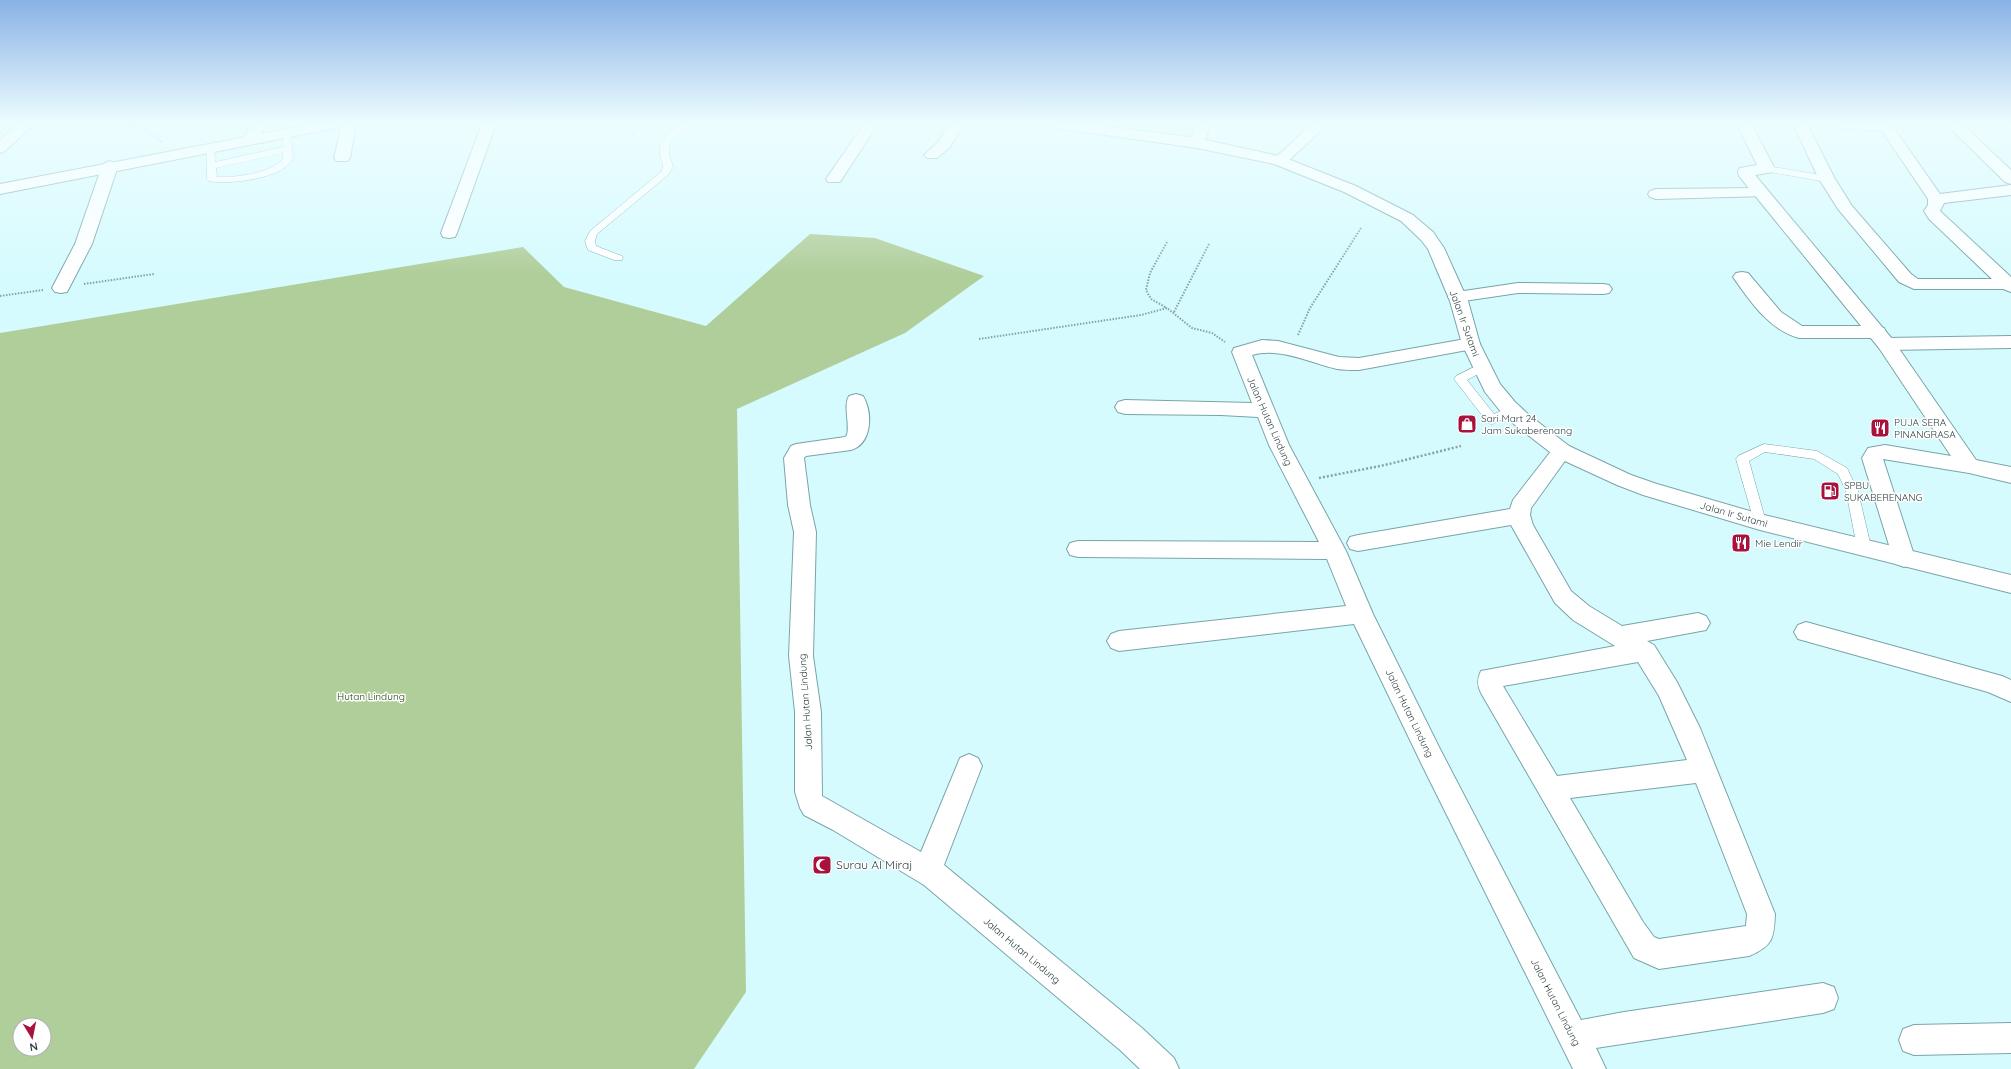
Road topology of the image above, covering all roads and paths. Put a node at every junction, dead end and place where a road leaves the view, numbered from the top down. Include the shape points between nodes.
1 (72, 174) edge
2 (107, 174) edge
3 (212, 174) edge
4 (254, 174) edge
5 (470, 174) edge
6 (664, 174) edge
7 (837, 174) edge
8 (1312, 174) edge
9 (1747, 174) edge
10 (1796, 174) edge
11 (1824, 174) edge
12 (1918, 174) edge
13 (834, 179) dead end
14 (1826, 179) junction
15 (0, 189) edge
16 (2011, 190) edge
17 (1761, 193) junction
18 (1656, 194) dead end
19 (1936, 199) junction
20 (1361, 228) dead end
21 (449, 233) dead end
22 (1167, 242) dead end
23 (1209, 244) dead end
24 (618, 258) dead end
25 (2011, 265) edge
26 (1992, 268) junction
27 (154, 274) dead end
28 (1742, 277) dead end
29 (2009, 286) edge
30 (61, 288) junction
31 (1602, 289) dead end
32 (0, 296) edge
33 (1457, 297) junction
34 (1167, 308) junction
35 (1174, 312) junction
36 (1881, 338) junction
37 (979, 339) dead end
38 (2011, 342) edge
39 (1471, 344) junction
40 (1293, 350) junction
41 (1241, 352) junction
42 (856, 401) dead end
43 (1125, 407) dead end
44 (1264, 411) junction
45 (1461, 446) dead end
46 (1562, 451) junction
47 (1969, 466) junction
48 (2011, 475) edge
49 (1298, 482) junction
50 (1520, 515) junction
51 (1760, 522) junction
52 (1346, 547) junction
53 (1864, 547) junction
54 (1078, 549) dead end
55 (1904, 558) junction
56 (2011, 584) edge
57 (1361, 614) junction
58 (1698, 623) dead end
59 (1806, 632) dead end
60 (1620, 636) junction
61 (1119, 641) dead end
62 (1643, 651) junction
63 (2011, 691) edge
64 (969, 766) dead end
65 (1702, 770) junction
66 (1549, 789) junction
67 (927, 871) junction
68 (1823, 998) dead end
69 (1574, 1037) junction
70 (2011, 1038) edge
71 (1914, 1040) dead end
72 (1163, 1069) edge
73 (1590, 1069) edge

1 - 15 street
2 - 30 street via 90,228
3 - 4 lane via 212,179 219,182
5 - 21 street
6 - 24 lane via 593,233 590,241 592,248
7 - 13 street
8 - 33 street, Jalan Ir Sutami via 1350,189 1415,224 1436,248
9 - 17 street
10 - 14 lane
11 - 14 street
12 - 19 street
14 - 29 street via 1846,209 1905,278 1914,284
16 - 19 street
17 - 18 street
17 - 36 street
19 - 26 street via 1932,212 1935,216
20 - 40 path via 1310,308
22 - 34 path via 1150,273 1146,290 1152,299
23 - 35 path
25 - 26 street
26 - 29 street
27 - 30 path
28 - 36 street via 1778,320 1788,328 1800,332
30 - 32 path
31 - 33 street via 1518,288
33 - 39 street, Jalan Ir Sutami
34 - 35 path
34 - 37 path via 1141,315
35 - 41 path via 1192,328 1212,333
36 - 38 street
36 - 47 street
39 - 40 street via 1359,364 1339,363
39 - 46 street, Jalan Ir Sutami via 1492,387 1512,410
40 - 41 street via 1262,346
41 - 44 street, Jalan Hutan Lindung
42 - 67 street, Jalan Hutan Lindung via 859,433 855,440 851,443 803,449 798,451 794,458 805,532 801,656 808,712 808,795 813,806
43 - 44 street
44 - 49 street, Jalan Hutan Lindung
45 - 49 path via 1385,465
46 - 50 street via 1521,506
46 - 51 street, Jalan Ir Sutami via 1624,480
47 - 48 street
47 - 55 street via 1885,452 1875,453 1872,458
49 - 52 street, Jalan Hutan Lindung
50 - 52 street
50 - 60 street via 1522,526 1563,597 1581,614
51 - 53 street, Jalan Ir Sutami
51 - 53 lane via 1742,459 1764,448 1817,455 1843,471 1852,490
52 - 54 street
52 - 57 street, Jalan Hutan Lindung
53 - 55 street, Jalan Ir Sutami
55 - 56 street, Jalan Ir Sutami
57 - 61 street
57 - 69 street, Jalan Hutan Lindung via 1434,764
58 - 60 street
59 - 63 street
60 - 62 street
62 - 65 street via 1668,689 1687,728
62 - 66 street via 1490,678 1490,686 1499,704
64 - 67 street
65 - 66 street
65 - 66 street via 1761,914 1760,933 1748,941 1659,954 1644,948 1633,932
67 - 72 street, Jalan Hutan Lindung via 1132,1039
68 - 69 street via 1624,1027
69 - 73 street, Jalan Hutan Lindung
70 - 71 street

